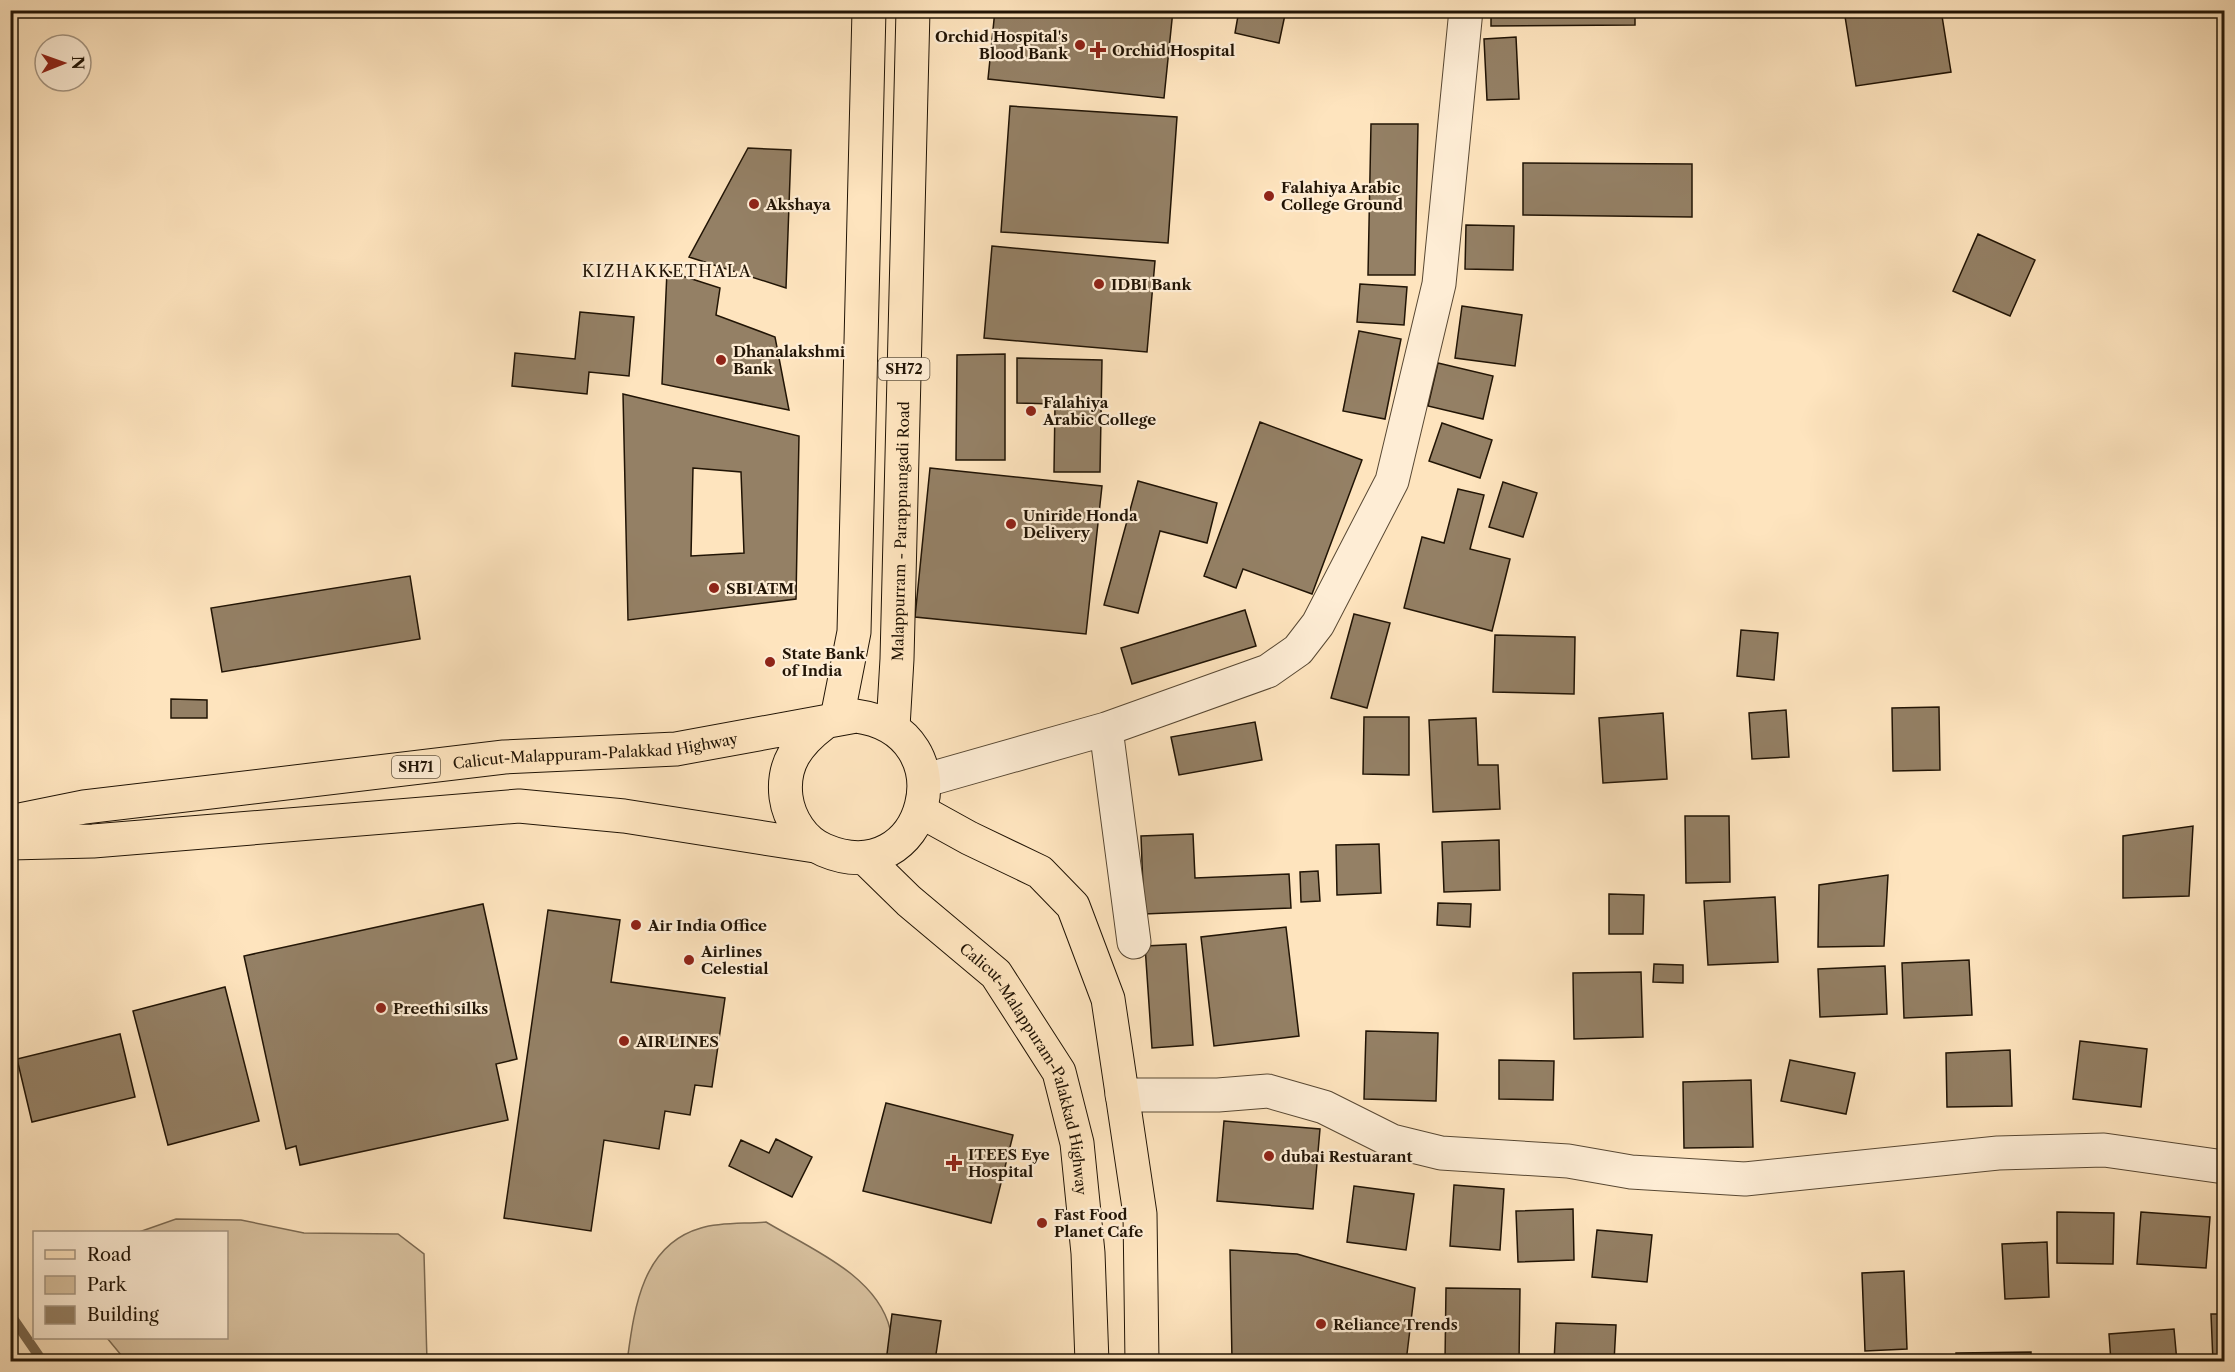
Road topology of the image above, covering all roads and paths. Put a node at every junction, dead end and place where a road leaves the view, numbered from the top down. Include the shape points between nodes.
1 (869, 10) edge
2 (913, 10) edge
3 (1466, 10) edge
4 (830, 721) junction
5 (893, 727) junction
6 (1106, 729) junction
7 (924, 796) junction
8 (10, 822) edge
9 (10, 843) edge
10 (815, 846) junction
11 (865, 858) junction
12 (1134, 942) dead end
13 (1122, 1095) junction
14 (2224, 1167) edge
15 (1092, 1362) edge
16 (1142, 1362) edge

1 - 4 main road, SH72 via 854,632
2 - 5 main road, Malappurram - Parappnangadi Road / SH72
3 - 6 street via 1439,284 1392,482 1318,624 1298,650 1268,671
4 - 5 main road, Calicut-Malappuram-Palakkad Highway / SH71 via 856,716
4 - 8 main road, Calicut-Malappuram-Palakkad Highway / SH71 via 676,749 504,757 84,807
4 - 10 main road via 804,738 790,759 784,783 787,807 798,829
5 - 7 main road, Calicut-Malappuram-Palakkad Highway / SH71 via 915,750
6 - 7 street
6 - 12 street
7 - 11 main road via 909,834 889,850
7 - 13 main road via 969,838 1040,872 1073,906 1108,999
9 - 10 main road via 93,841 519,806 624,816
10 - 11 main road via 839,856
11 - 15 main road, Calicut-Malappuram-Palakkad Highway via 909,901 996,974 1059,1072 1077,1143 1088,1253
13 - 14 street via 1268,1091 1324,1107 1392,1141 1441,1153 1568,1161 1631,1172 1744,1179 1998,1154 2104,1150
13 - 16 main road via 1140,1214

